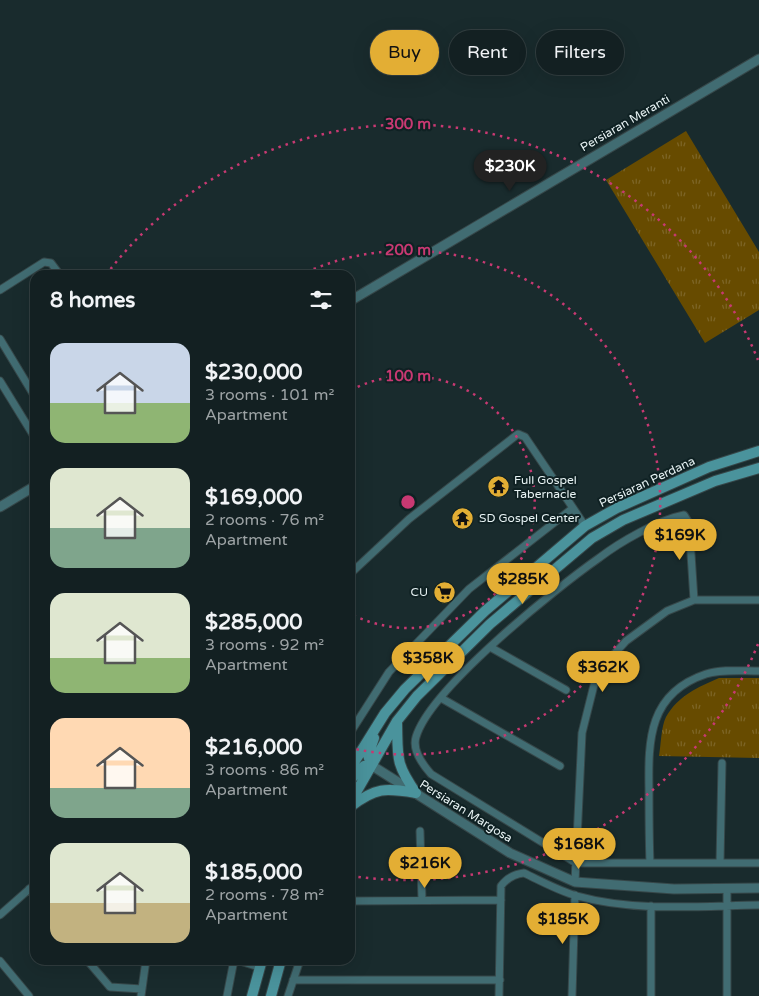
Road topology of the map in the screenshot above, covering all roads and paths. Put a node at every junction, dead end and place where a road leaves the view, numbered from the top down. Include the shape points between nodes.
1 (759, 59) edge
2 (31, 270) edge
3 (56, 270) edge
4 (30, 271) edge
5 (0, 290) edge
6 (355, 298) edge
7 (0, 339) edge
8 (0, 381) edge
9 (30, 389) edge
10 (30, 430) edge
11 (759, 451) edge
12 (759, 468) edge
13 (30, 489) edge
14 (0, 507) edge
15 (573, 508) junction
16 (585, 526) junction
17 (355, 569) edge
18 (694, 600) junction
19 (759, 600) edge
20 (490, 647) junction
21 (759, 671) edge
22 (566, 690) dead end
23 (441, 698) junction
24 (385, 714) junction
25 (397, 722) junction
26 (355, 725) edge
27 (355, 761) edge
28 (722, 764) dead end
29 (371, 765) junction
30 (560, 766) dead end
31 (355, 775) edge
32 (416, 793) junction
33 (355, 794) edge
34 (355, 803) edge
35 (420, 831) dead end
36 (576, 863) junction
37 (650, 863) junction
38 (720, 863) junction
39 (759, 863) edge
40 (575, 882) junction
41 (30, 888) edge
42 (727, 888) junction
43 (759, 888) edge
44 (575, 895) junction
45 (422, 900) junction
46 (501, 900) junction
47 (355, 901) edge
48 (759, 905) edge
49 (651, 906) junction
50 (727, 906) junction
51 (0, 915) edge
52 (0, 961) edge
53 (91, 965) edge
54 (145, 965) edge
55 (234, 965) edge
56 (261, 965) edge
57 (280, 965) edge
58 (298, 965) edge
59 (292, 980) junction
60 (500, 980) junction
61 (141, 992) edge
62 (29, 996) edge
63 (227, 996) edge
64 (252, 996) edge
65 (271, 996) edge
66 (288, 996) edge
67 (499, 996) edge
68 (572, 996) edge
69 (651, 996) edge
70 (728, 996) edge

1 - 6 street, Persiaran Meranti
2 - 3 street via 44,262 51,263
4 - 5 street
7 - 9 street
8 - 10 street
11 - 16 main road, Persiaran Perdana via 702,470
12 - 25 main road, Persiaran Perdana via 705,485 623,520 592,538 490,624 434,678
13 - 14 street
15 - 16 street
15 - 17 street via 525,437 518,434 409,519
15 - 26 street via 469,589 389,672
16 - 24 main road, Persiaran Perdana via 485,611 405,689
18 - 19 street
18 - 20 street via 686,516 680,516 600,557
18 - 36 street via 667,611 626,641 609,659 595,682 582,733
20 - 22 street
20 - 23 street
21 - 37 street via 707,674 688,682 666,700 656,715 649,741
23 - 30 street
23 - 36 street via 415,739 418,754 431,774
24 - 27 main road, Persiaran Perdana
24 - 29 main road via 369,750
25 - 29 main road, Persiaran Perdana
25 - 32 main road via 398,762
28 - 38 street
29 - 31 main road via 364,766
29 - 32 street, Persiaran Margosa
29 - 33 main road, Persiaran Perdana
32 - 34 main road via 385,788 374,790
32 - 40 street, Persiaran Margosa via 510,853
35 - 45 street
36 - 37 street
36 - 40 street
37 - 38 street
38 - 39 street
40 - 42 street, Persiaran Margosa
41 - 51 street
42 - 43 street, Persiaran Margosa
42 - 50 street
44 - 46 street via 524,873 511,876 501,886
44 - 49 street
44 - 68 street
45 - 46 street
45 - 47 street
46 - 60 street
48 - 50 street
49 - 50 street
49 - 69 street
50 - 70 street
52 - 62 street
53 - 61 street via 110,987
54 - 61 street
55 - 63 street
56 - 64 main road
57 - 65 main road
58 - 59 street
59 - 60 street
59 - 66 street
60 - 67 street

